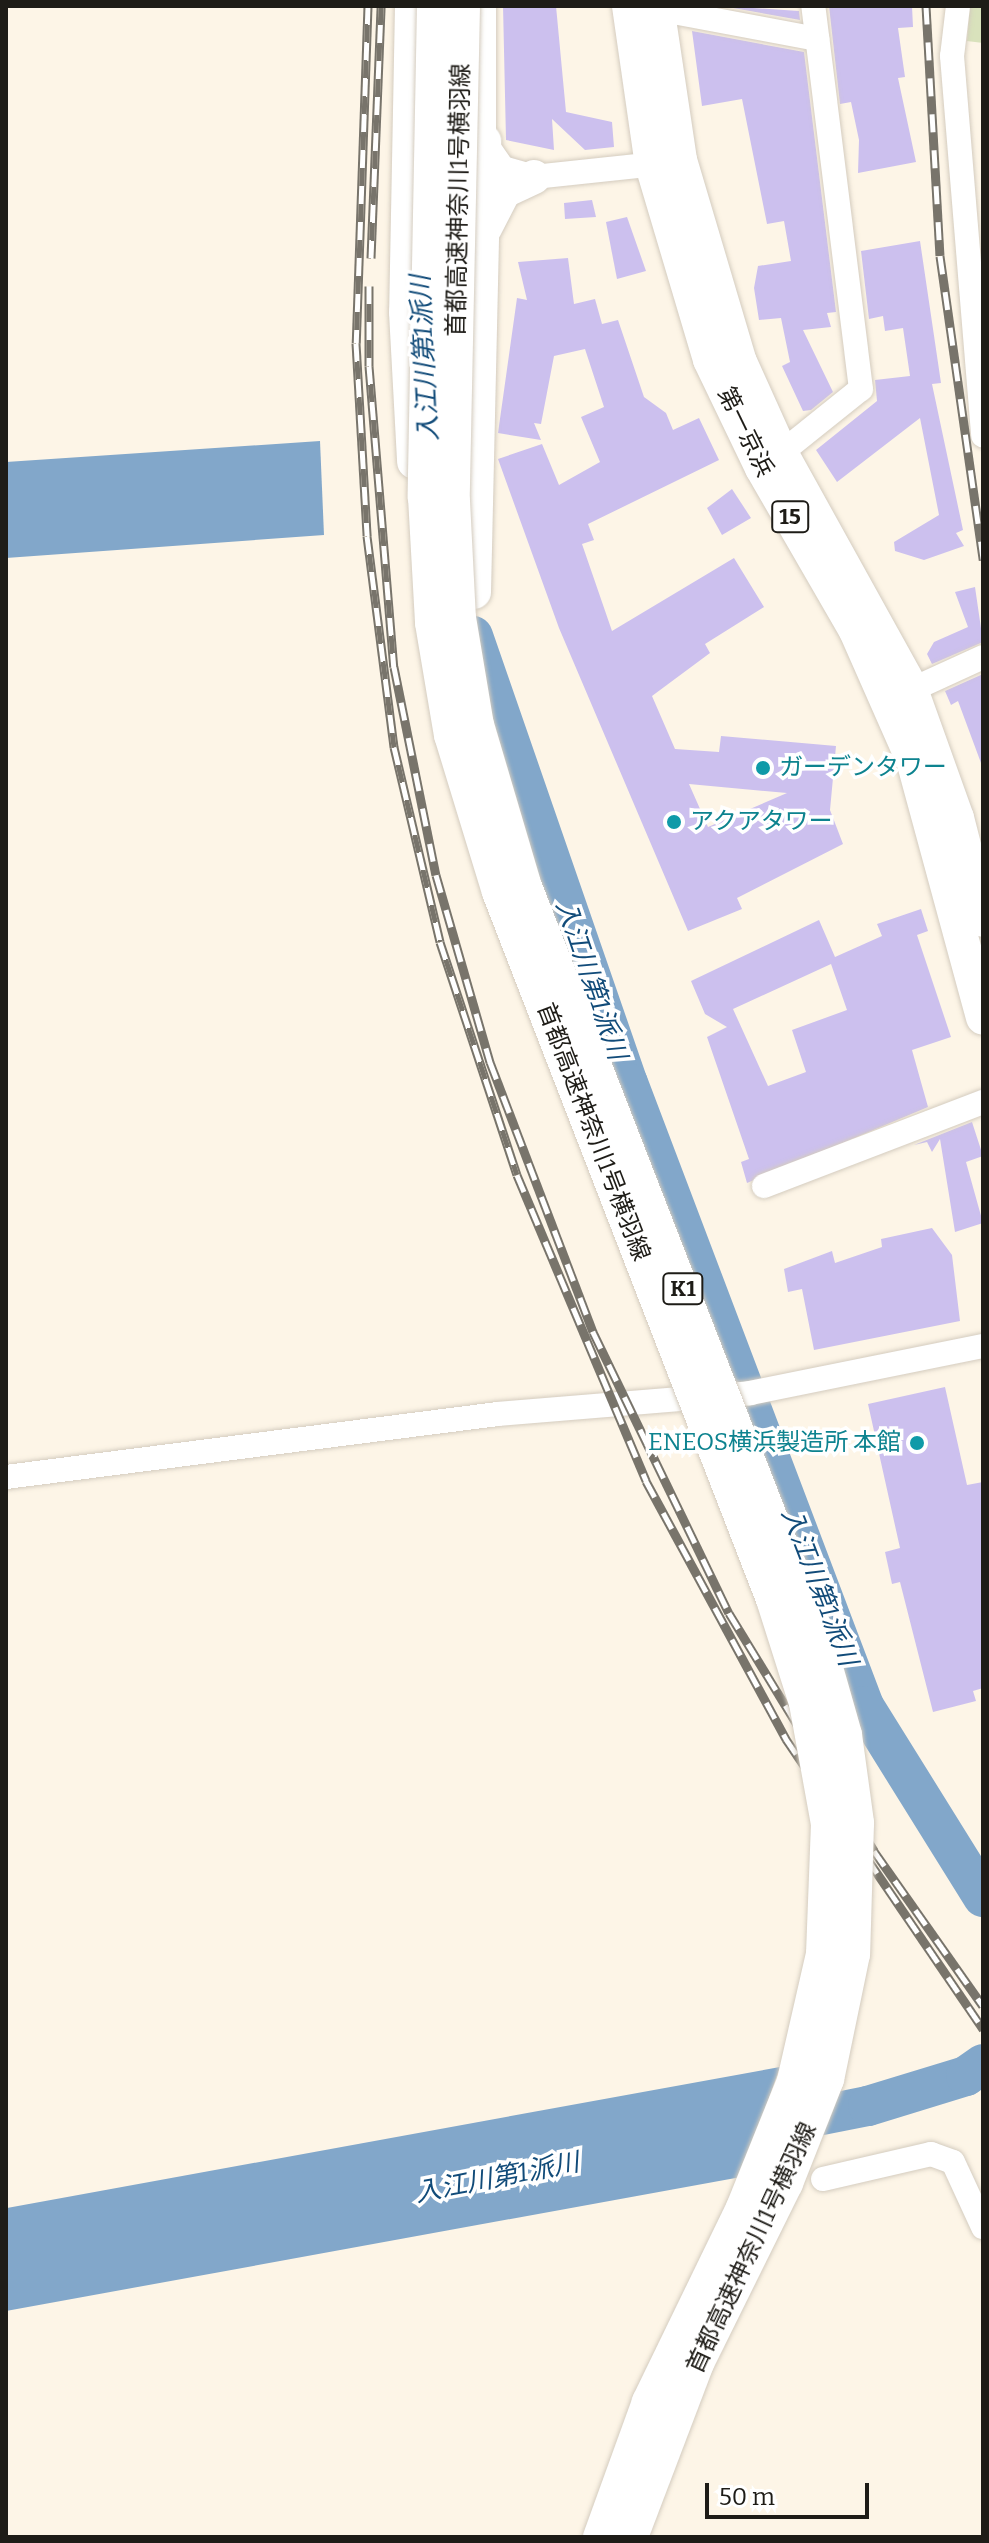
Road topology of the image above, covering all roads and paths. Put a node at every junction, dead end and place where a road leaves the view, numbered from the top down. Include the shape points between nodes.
1 (412, 6) edge
2 (434, 6) edge
3 (463, 6) edge
4 (484, 6) edge
5 (813, 6) edge
6 (958, 6) edge
7 (648, 7) edge
8 (817, 39) junction
9 (484, 141) junction
10 (666, 162) junction
11 (534, 177) junction
12 (482, 243) junction
13 (983, 436) edge
14 (781, 453) junction
15 (427, 561) junction
16 (983, 657) edge
17 (911, 690) junction
18 (506, 831) junction
19 (983, 920) edge
20 (983, 1018) edge
21 (983, 1102) edge
22 (764, 1186) dead end
23 (983, 1346) edge
24 (6, 1477) edge
25 (823, 2179) dead end
26 (983, 2227) edge
27 (600, 2537) edge
28 (631, 2537) edge

1 - 15 highway, bridge via 407,361
2 - 15 highway, 首都高速神奈川1号横羽線 / K1, bridge
3 - 18 highway, 首都高速神奈川1号横羽線 / K1, bridge via 455,562 469,685
4 - 9 street
5 - 8 street
6 - 13 street via 952,56
7 - 8 street
7 - 10 highway, 第一京浜 / 15
8 - 14 street via 861,389
9 - 11 street via 503,168
9 - 12 highway
10 - 11 street
10 - 14 highway, 第一京浜 / 15 via 740,362
10 - 20 highway, 第一京浜 / 15 via 710,360 762,468 856,631 913,760
11 - 12 highway via 494,204
12 - 18 highway, bridge via 473,559 480,676
14 - 17 highway, 第一京浜 / 15 via 870,602
15 - 27 highway, 首都高速神奈川1号横羽線 / K1, bridge via 451,735 481,840 773,1599 806,1703 828,1824 823,1954 786,2106 649,2402
16 - 17 street
17 - 19 highway, 第一京浜 / 15
18 - 28 highway, 首都高速神奈川1号横羽線 / K1, bridge via 808,1612 845,1735 857,1823 853,1954 827,2079 786,2183 692,2374
21 - 22 street
23 - 24 street, bridge via 678,1402 497,1414
25 - 26 street via 931,2154 953,2162

